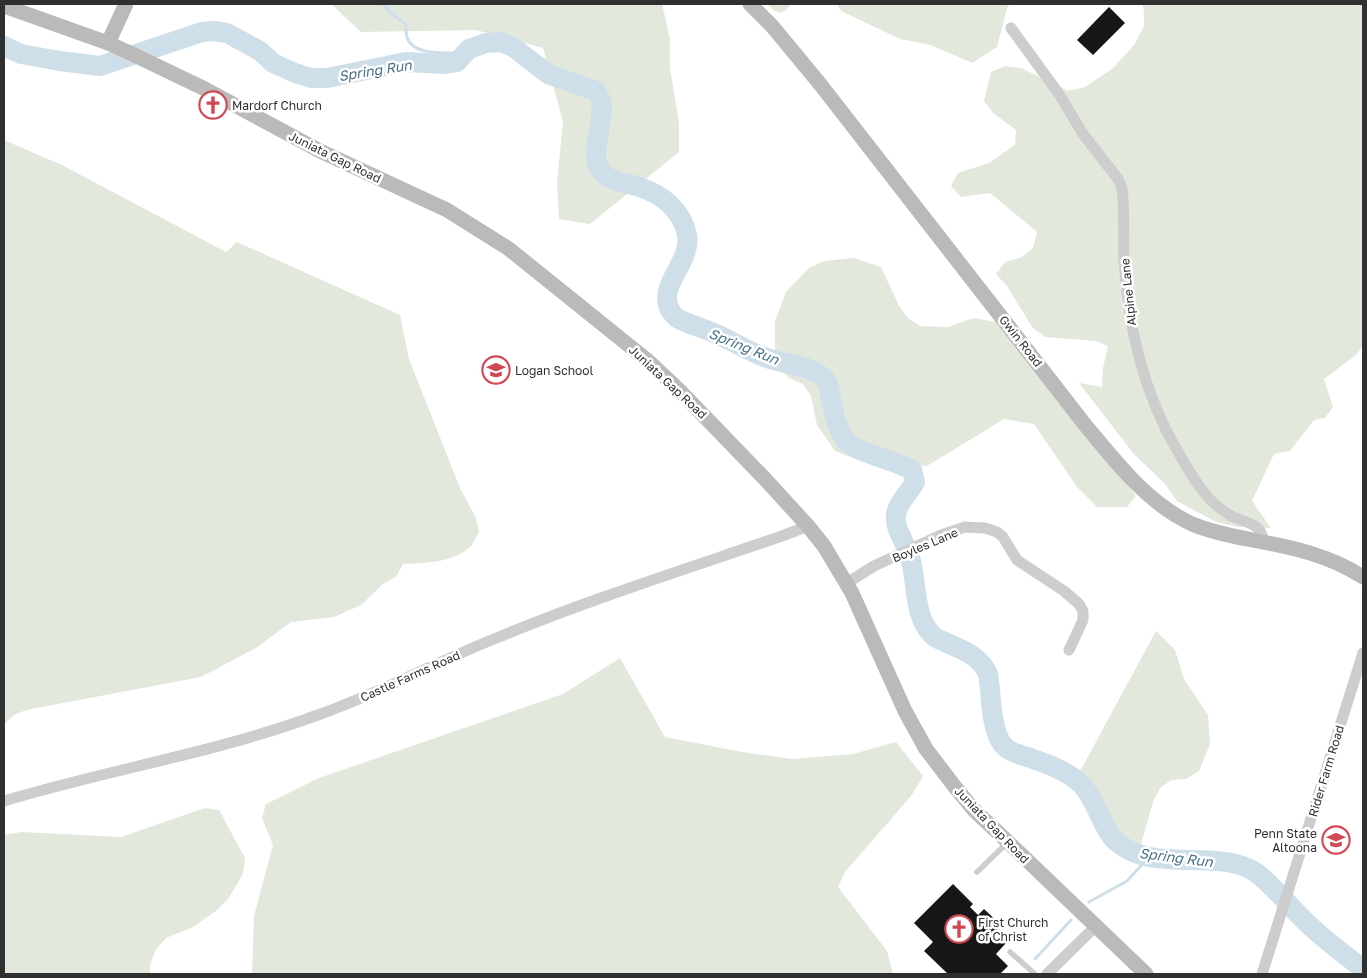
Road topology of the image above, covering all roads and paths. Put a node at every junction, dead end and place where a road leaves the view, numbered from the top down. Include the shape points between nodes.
1 (126, 4) edge
2 (750, 4) edge
3 (4, 6) edge
4 (1011, 28) dead end
5 (108, 43) junction
6 (808, 526) junction
7 (1264, 542) junction
8 (1363, 577) edge
9 (847, 583) junction
10 (1070, 650) dead end
11 (1363, 653) edge
12 (4, 801) edge
13 (1008, 842) junction
14 (977, 872) dead end
15 (1096, 926) junction
16 (1010, 952) dead end
17 (1034, 974) edge
18 (1047, 974) edge
19 (1146, 974) edge
20 (1262, 974) edge

1 - 5 main road
2 - 7 main road, Gwin Road via 815,78 1086,426 1137,485 1168,510 1194,525
3 - 5 main road, Juniata Gap Road
4 - 7 street, Alpine Lane via 1122,188 1124,260 1131,324 1144,380 1159,415 1178,452 1214,503 1231,516 1254,524 1263,534
5 - 6 main road, Juniata Gap Road via 202,88 320,151 447,210 509,249 609,328 679,390
6 - 9 main road, Juniata Gap Road
6 - 12 street, Castle Farms Road via 541,620 317,716 247,738
7 - 8 main road, Gwin Road via 1332,560
9 - 10 street, Boyles Lane via 874,566 941,536 966,528 985,528 1003,537 1017,560 1079,604 1083,620
9 - 13 main road, Juniata Gap Road via 905,711 926,749 961,794
11 - 20 street, Rider Farm Road
13 - 14 lane
13 - 15 main road, Juniata Gap Road
15 - 18 street
15 - 19 main road, Juniata Gap Road
16 - 17 lane

